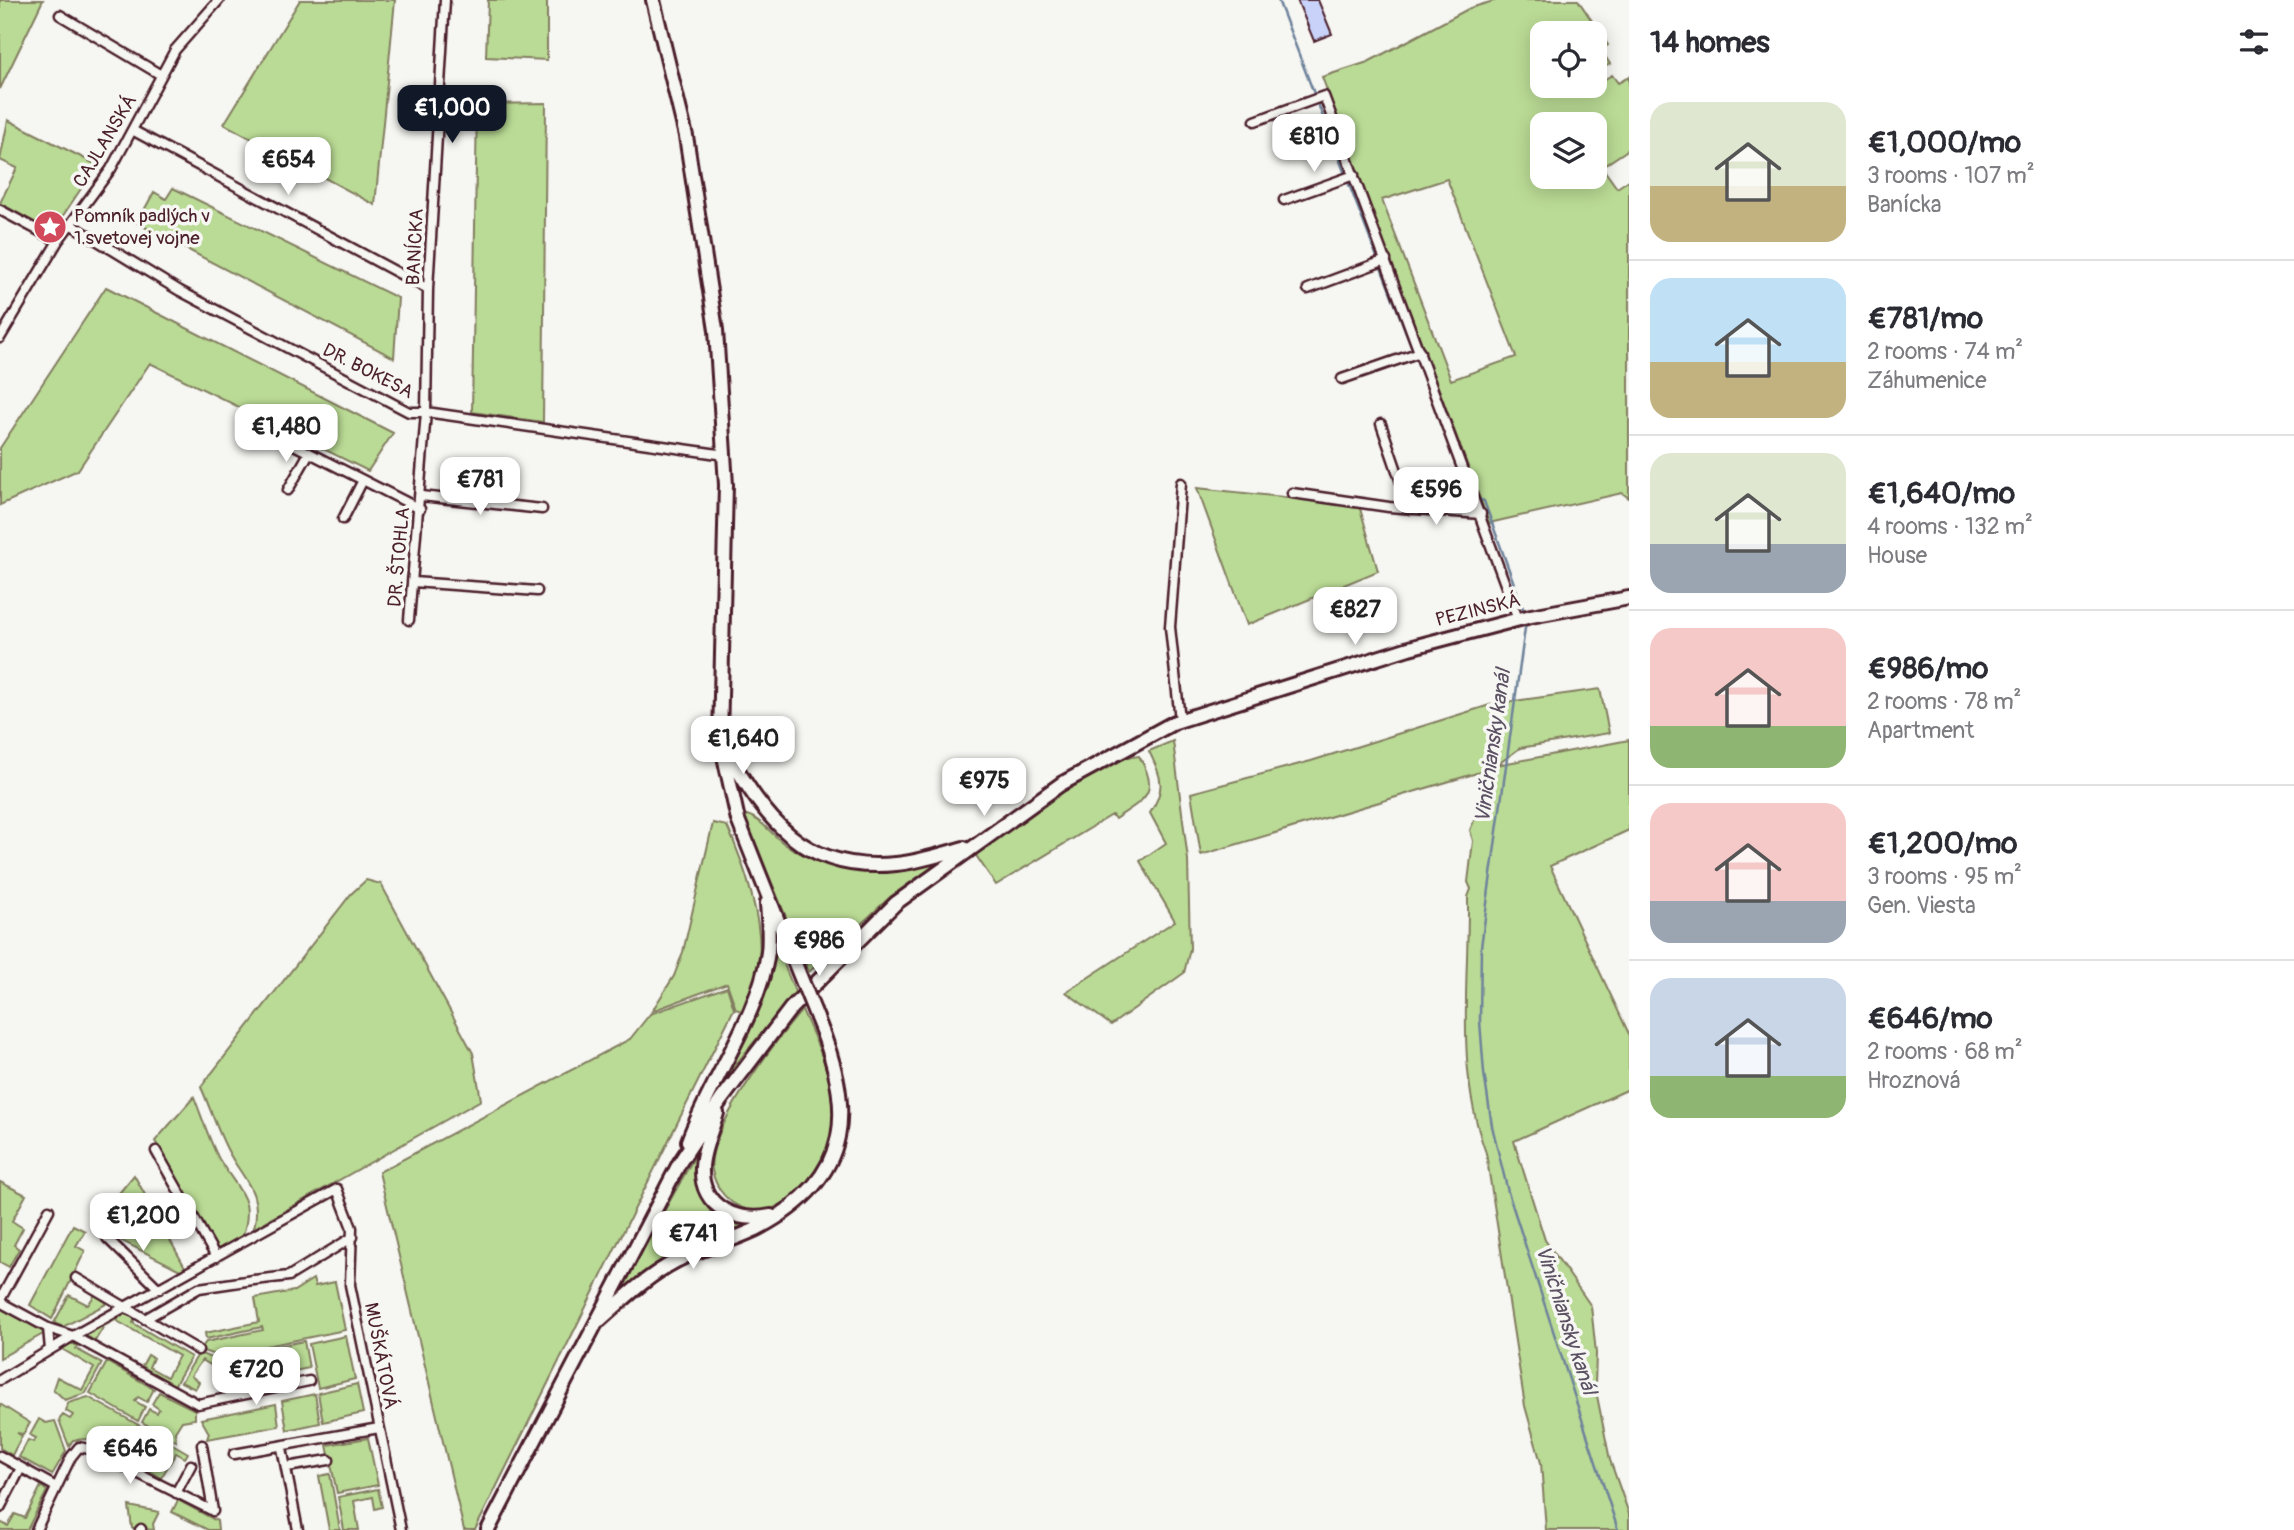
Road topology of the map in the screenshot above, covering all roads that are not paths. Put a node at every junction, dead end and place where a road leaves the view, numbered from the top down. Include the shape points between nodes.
1 (219, 0) edge
2 (445, 0) edge
3 (653, 0) edge
4 (60, 15) dead end
5 (161, 75) junction
6 (1255, 121) dead end
7 (134, 131) junction
8 (1354, 175) junction
9 (1284, 200) dead end
10 (0, 210) edge
11 (70, 224) junction
12 (58, 241) junction
13 (1386, 260) junction
14 (428, 289) junction
15 (1308, 289) dead end
16 (0, 338) edge
17 (1420, 352) junction
18 (1342, 379) dead end
19 (426, 412) junction
20 (1381, 425) dead end
21 (290, 443) dead end
22 (309, 453) junction
23 (725, 455) junction
24 (363, 480) junction
25 (1181, 482) dead end
26 (288, 490) dead end
27 (1292, 493) dead end
28 (421, 496) junction
29 (420, 509) junction
30 (542, 509) dead end
31 (1410, 509) junction
32 (1481, 514) junction
33 (343, 519) dead end
34 (413, 582) junction
35 (537, 591) dead end
36 (1629, 598) edge
37 (1524, 617) junction
38 (409, 620) dead end
39 (1180, 720) junction
40 (720, 738) junction
41 (975, 845) junction
42 (767, 896) junction
43 (721, 1100) junction
44 (156, 1152) dead end
45 (680, 1162) junction
46 (48, 1210) dead end
47 (785, 1212) junction
48 (107, 1237) dead end
49 (353, 1237) junction
50 (216, 1258) junction
51 (76, 1278) dead end
52 (159, 1289) junction
53 (0, 1301) edge
54 (126, 1308) junction
55 (145, 1319) junction
56 (595, 1325) junction
57 (48, 1328) junction
58 (73, 1336) junction
59 (50, 1350) junction
60 (198, 1350) dead end
61 (0, 1380) edge
62 (309, 1381) dead end
63 (379, 1428) junction
64 (202, 1445) dead end
65 (282, 1448) junction
66 (234, 1454) dead end
67 (0, 1456) edge
68 (329, 1460) dead end
69 (191, 1465) dead end
70 (287, 1467) junction
71 (21, 1468) junction
72 (56, 1487) junction
73 (176, 1493) junction
74 (0, 1508) edge
75 (36, 1530) edge
76 (298, 1530) edge
77 (401, 1530) edge
78 (488, 1530) edge

1 - 5 street, CAJLANSKÁ via 175,50
2 - 14 street, BANÍCKA
3 - 23 main road via 684,123 707,256
4 - 5 street
5 - 7 street, CAJLANSKÁ
6 - 8 street via 1324,96
7 - 11 street, CAJLANSKÁ
7 - 14 street
8 - 9 street
8 - 13 street
10 - 12 street
11 - 12 street, CAJLANSKÁ
11 - 19 street, DR. BOKESA via 180,290 409,412
12 - 16 street, CAJLANSKÁ
13 - 15 street
13 - 17 street
14 - 19 street, BANÍCKA
17 - 18 street
17 - 32 street
19 - 23 street, DR. BOKESA
19 - 28 street, BANÍCKA
20 - 31 street
21 - 22 street
22 - 24 street
22 - 26 street
23 - 40 main road
24 - 29 street
24 - 33 street
25 - 39 street via 1170,627
27 - 31 street
28 - 29 street, DR. ŠTOHLA
28 - 30 street
29 - 34 street, DR. ŠTOHLA
31 - 32 street
32 - 37 street
34 - 35 street
34 - 38 street, DR. ŠTOHLA
36 - 37 main road, PEZINSKÁ
37 - 39 main road, PEZINSKÁ via 1397,651
39 - 41 main road, PEZINSKÁ via 1061,784
40 - 41 main road via 765,813 785,834 819,853 849,862 894,864
40 - 42 main road via 735,811
41 - 43 main road, PEZINSKÁ via 896,903 844,952 791,1008
42 - 45 main road via 768,952 762,977 751,1008 701,1104
42 - 47 main road, bridge via 839,1082 840,1131 832,1157 821,1177
43 - 45 main road, PEZINSKÁ
43 - 47 main road via 702,1168 708,1192 720,1209 736,1218 759,1219
44 - 50 street
45 - 56 main road
46 - 53 street
47 - 56 main road via 759,1228 664,1268
48 - 52 street
49 - 50 street, MUŠKÁTOVÁ via 337,1189
49 - 55 street via 289,1276 199,1288
49 - 63 street, MUŠKÁTOVÁ via 350,1285
50 - 52 street
51 - 54 street
52 - 54 street
53 - 57 street
54 - 55 street
54 - 58 street
55 - 60 street
56 - 78 main road
57 - 58 street
57 - 59 street
58 - 59 street
58 - 62 street via 198,1404
59 - 61 street
63 - 65 street
63 - 77 street, MUŠKÁTOVÁ
64 - 73 street via 213,1511
65 - 66 street
65 - 70 street
67 - 71 street
68 - 70 street
69 - 73 street
70 - 76 street
71 - 72 street
71 - 74 street
72 - 73 street via 79,1447
72 - 75 street

